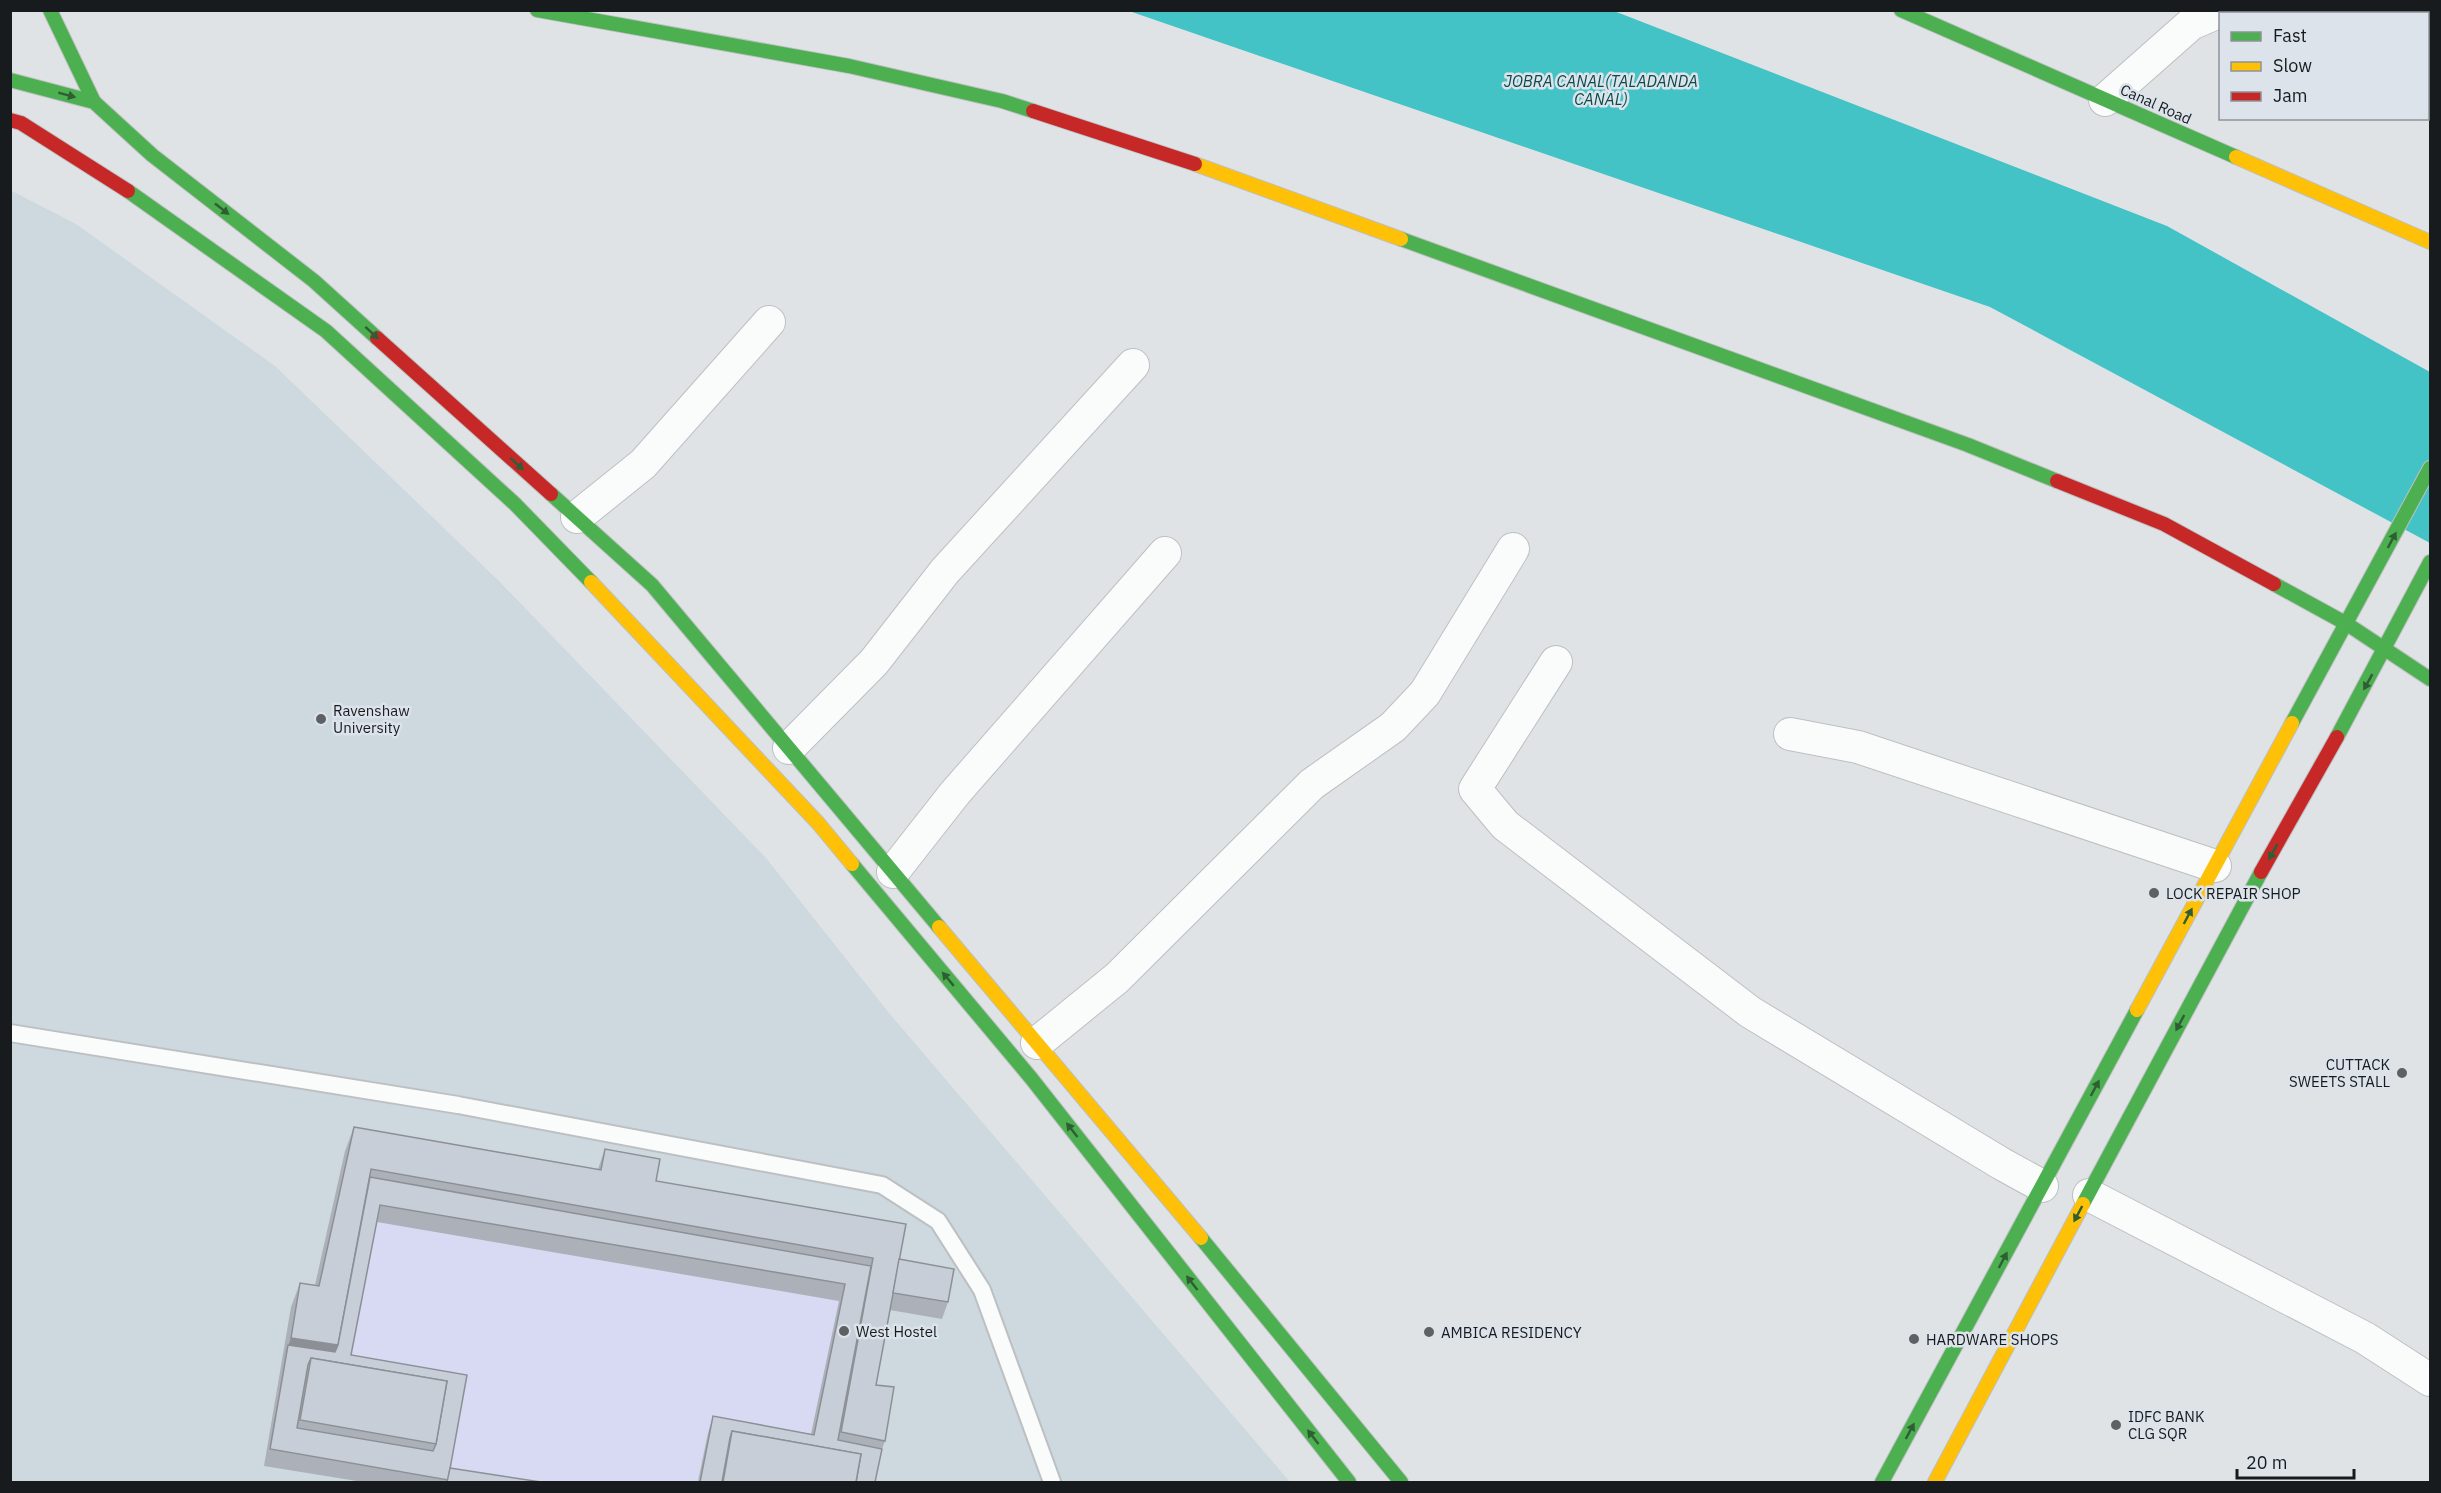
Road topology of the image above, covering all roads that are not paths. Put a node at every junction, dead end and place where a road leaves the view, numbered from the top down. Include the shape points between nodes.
1 (50, 10) edge
2 (537, 10) edge
3 (1901, 10) edge
4 (2223, 10) edge
5 (10, 80) edge
6 (2105, 100) junction
7 (94, 102) junction
8 (10, 120) edge
9 (2430, 242) edge
10 (769, 322) dead end
11 (1133, 365) dead end
12 (2430, 468) edge
13 (566, 531) junction
14 (1513, 549) dead end
15 (1165, 553) dead end
16 (2430, 562) edge
17 (2347, 624) junction
18 (2386, 649) junction
19 (1556, 662) dead end
20 (2430, 679) edge
21 (1790, 734) dead end
22 (789, 748) junction
23 (2215, 866) junction
24 (893, 872) junction
25 (10, 1033) edge
26 (1037, 1043) junction
27 (2042, 1186) junction
28 (2089, 1195) junction
29 (2430, 1380) edge
30 (1052, 1482) edge
31 (1349, 1482) edge
32 (1401, 1482) edge
33 (1882, 1482) edge
34 (1935, 1482) edge

1 - 7 main road
2 - 17 main road via 849,66 1002,101 1156,150 1990,454 2164,524
3 - 6 main road, Canal Road
4 - 6 street via 2191,24
5 -> 7 main road
6 - 9 main road, Canal Road
7 -> 13 main road via 152,155 314,280
8 - 13 main road via 21,123 143,200 326,331 515,504
10 - 13 street via 643,464
11 - 22 street via 945,572 874,662
17 -> 12 main road
13 - 22 main road via 652,585
31 -> 13 main road via 1031,1078
14 - 26 street via 1425,693 1393,727 1312,784 1117,978
15 - 24 street via 955,793
16 - 18 main road
17 - 18 main road
17 - 23 main road
18 - 20 main road
18 -> 28 main road via 2246,899
19 - 27 street via 1476,789 1505,825 1749,1012
21 - 23 street via 1858,747
22 - 24 main road
27 -> 23 main road
24 - 26 main road
25 - 30 lane via 458,1106 882,1185 938,1221 982,1290
26 - 32 main road
33 -> 27 main road
28 - 29 street via 2365,1338
28 -> 34 main road

